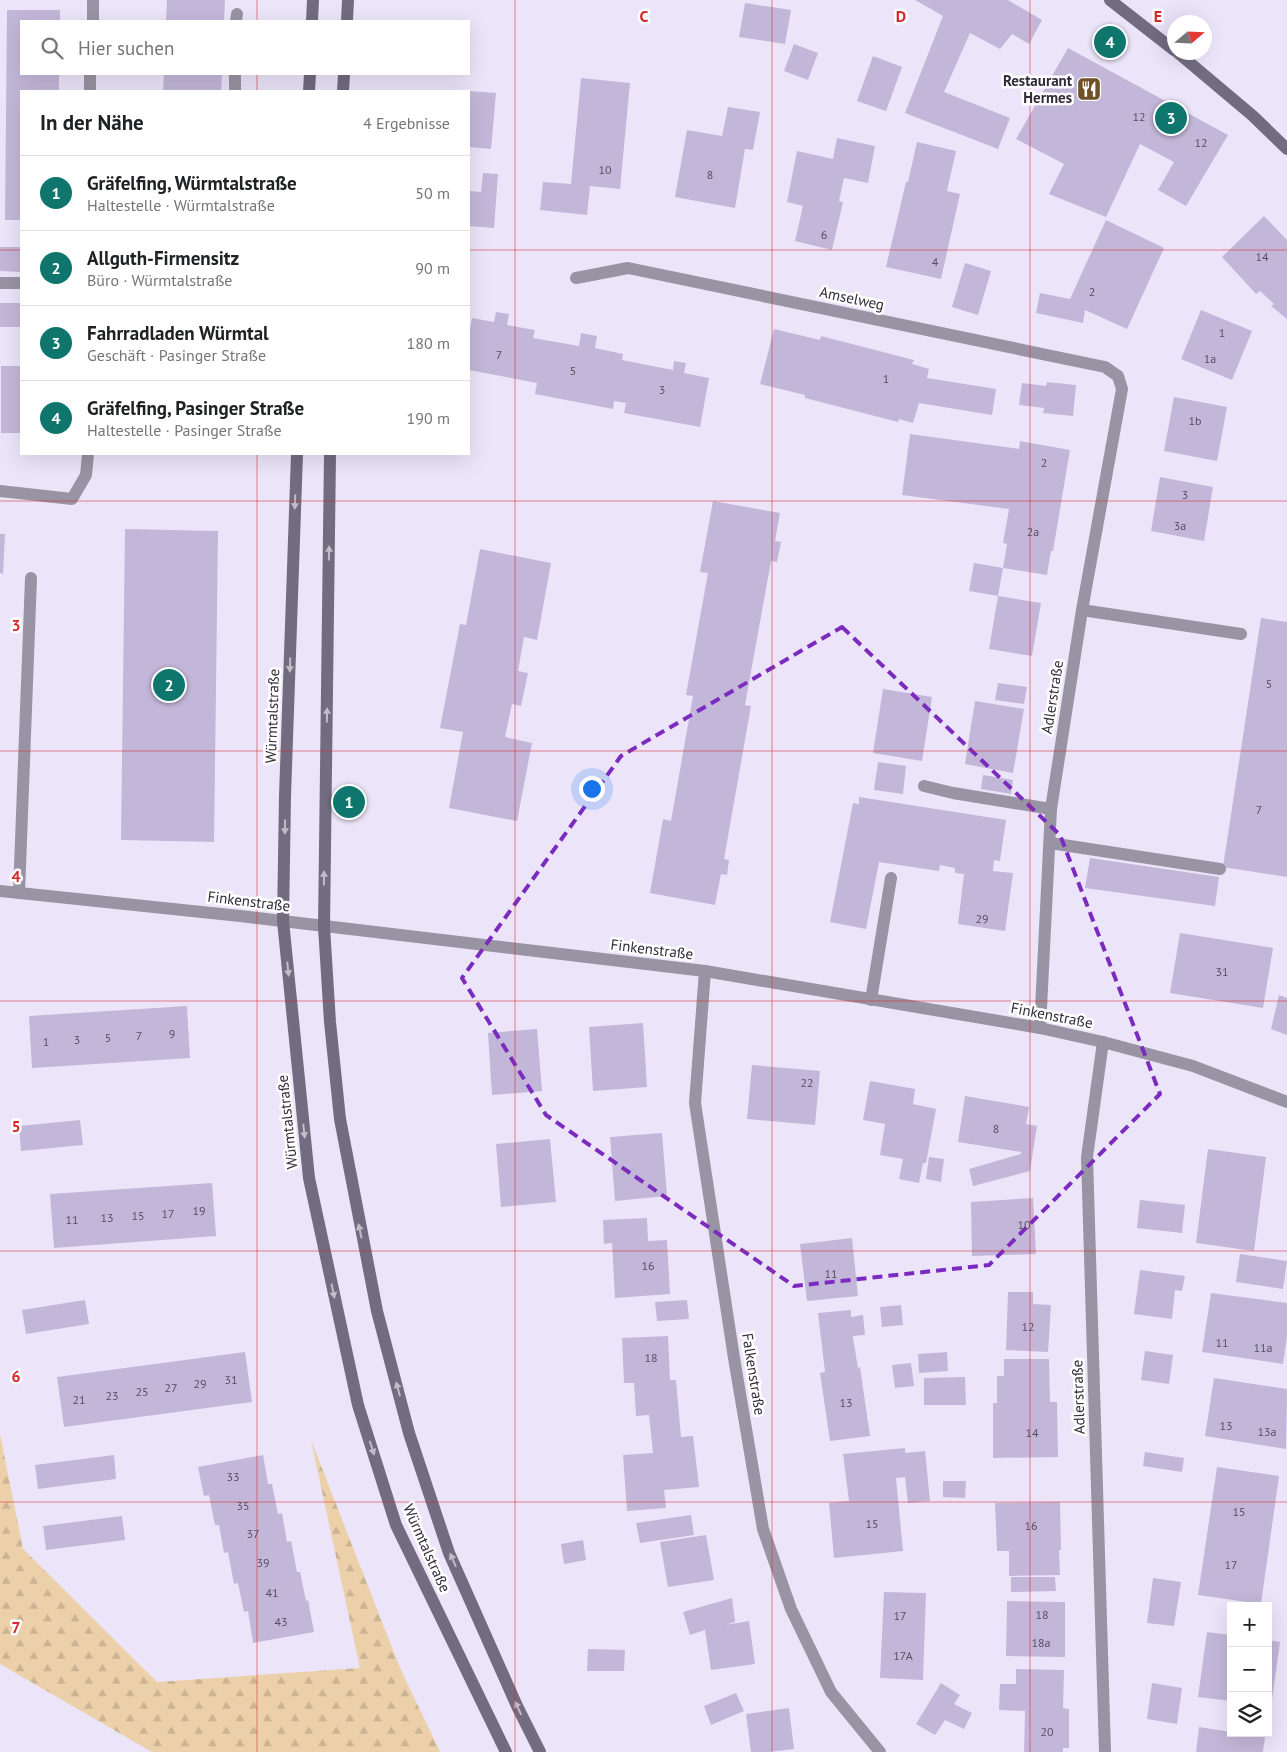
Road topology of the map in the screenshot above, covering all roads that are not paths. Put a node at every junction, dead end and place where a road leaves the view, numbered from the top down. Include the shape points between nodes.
1 (93, 0) edge
2 (313, 0) edge
3 (348, 0) edge
4 (1110, 0) edge
5 (93, 20) edge
6 (312, 20) edge
7 (347, 20) edge
8 (1167, 44) edge
9 (1187, 60) edge
10 (90, 75) edge
11 (235, 75) edge
12 (310, 75) edge
13 (344, 75) edge
14 (90, 90) edge
15 (235, 90) edge
16 (309, 90) edge
17 (343, 90) edge
18 (1287, 149) edge
19 (576, 278) dead end
20 (0, 283) edge
21 (20, 283) edge
22 (1118, 376) joint
23 (88, 455) edge
24 (297, 455) edge
25 (330, 455) edge
26 (0, 491) edge
27 (31, 578) dead end
28 (1082, 610) junction
29 (1242, 634) dead end
30 (924, 786) dead end
31 (1051, 809) junction
32 (1050, 843) junction
33 (1220, 869) dead end
34 (891, 878) dead end
35 (0, 890) edge
36 (20, 893) junction
37 (283, 921) junction
38 (324, 927) junction
39 (706, 972) junction
40 (871, 1000) junction
41 (1040, 1028) junction
42 (1103, 1042) junction
43 (1287, 1102) edge
44 (506, 1752) edge
45 (540, 1752) edge
46 (880, 1752) edge
47 (1105, 1752) edge

1 - 5 street
2 - 6 main road
3 - 7 main road
4 - 8 main road
9 - 18 main road
10 - 14 street
11 - 15 street
12 - 16 main road
13 - 17 main road
19 - 22 street, Amselweg via 628,268 1106,368
20 - 21 street
22 - 28 street, Adlerstraße via 1122,389
23 - 26 street via 86,475 72,499
24 -> 37 main road, Würmtalstraße
38 -> 25 main road, Würmtalstraße
27 - 36 street
28 - 29 street
28 - 31 street, Adlerstraße
30 - 31 street
31 - 32 street, Adlerstraße
32 - 33 street
32 - 41 street, Adlerstraße
34 - 40 street
35 - 36 street, Finkenstraße
36 - 37 street, Finkenstraße
37 - 38 street, Finkenstraße
37 -> 44 main road, Würmtalstraße via 309,1178 358,1405 396,1524
38 - 39 street, Finkenstraße
45 -> 38 main road, Würmtalstraße via 449,1553 409,1433 377,1311 340,1119
39 - 40 street, Finkenstraße
39 - 46 street, Falkenstraße via 695,1103 763,1528 791,1609 831,1692
40 - 41 street, Finkenstraße
41 - 42 street, Finkenstraße
42 - 43 street, Finkenstraße via 1193,1066
42 - 47 street, Adlerstraße via 1087,1157

